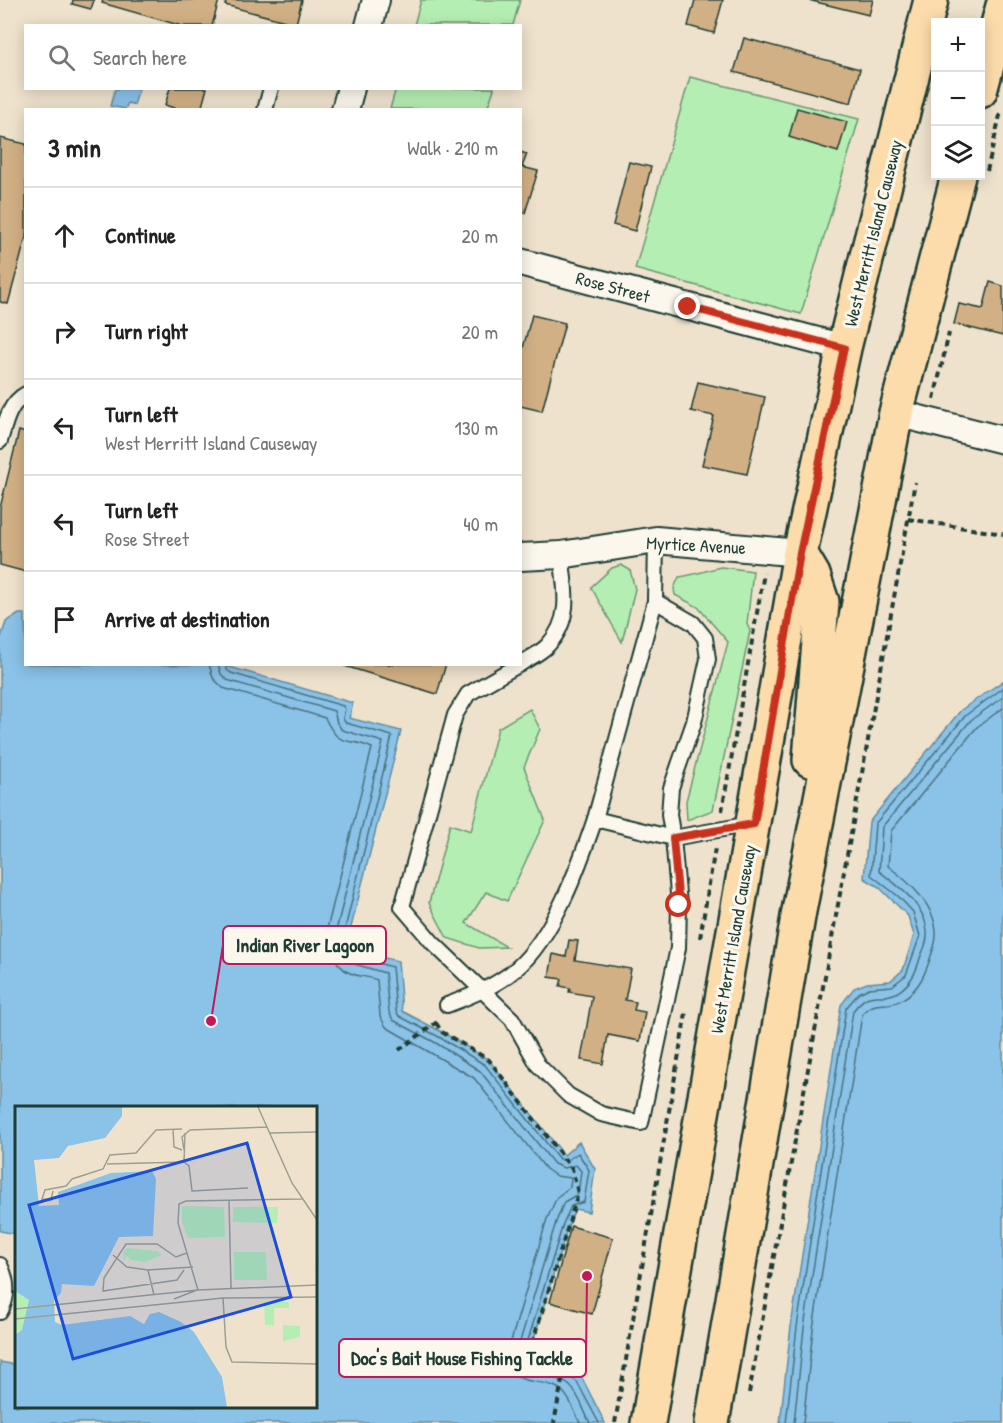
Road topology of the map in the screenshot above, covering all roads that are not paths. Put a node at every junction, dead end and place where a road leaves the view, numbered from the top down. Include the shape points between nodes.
1 (376, 0) edge
2 (931, 0) edge
3 (1003, 6) edge
4 (370, 24) edge
5 (985, 76) edge
6 (270, 90) edge
7 (350, 90) edge
8 (266, 108) edge
9 (346, 108) edge
10 (971, 180) edge
11 (522, 263) edge
12 (844, 348) junction
13 (24, 395) edge
14 (5, 412) edge
15 (896, 413) junction
16 (1003, 440) edge
17 (0, 441) edge
18 (656, 540) junction
19 (800, 553) junction
20 (561, 555) junction
21 (522, 557) edge
22 (655, 601) junction
23 (522, 663) edge
24 (517, 666) edge
25 (595, 819) junction
26 (754, 824) junction
27 (673, 838) junction
28 (799, 911) junction
29 (483, 991) junction
30 (447, 1005) dead end
31 (0, 1265) edge
32 (0, 1312) edge
33 (648, 1423) edge
34 (712, 1423) edge

1 - 4 street
2 - 12 main road, West Merritt Island Causeway
3 - 5 main road
6 - 8 lane
7 - 9 street
10 - 15 main road
11 - 12 street, Rose Street
12 - 19 main road, West Merritt Island Causeway
13 - 14 lane
14 - 17 lane
15 - 16 street
15 - 28 main road
18 - 19 street, Myrtice Avenue
18 - 20 street, Myrtice Avenue
18 - 22 lane
19 - 26 main road, West Merritt Island Causeway
19 - 28 main road via 822,602
20 - 21 street, Myrtice Avenue
20 - 23 lane via 566,603 562,626 547,647
22 - 25 lane
22 - 27 lane via 693,623 705,638 708,659 694,722 671,788 669,815
24 - 29 lane via 468,694 455,715 402,907
25 - 27 lane
25 - 29 lane via 579,864 542,938 517,969
26 - 27 lane
26 - 33 main road, West Merritt Island Causeway
27 - 29 lane via 678,948 641,1123 601,1114 568,1095 538,1065 512,1019
28 - 34 main road
29 - 30 lane
31 - 32 lane via 7,1291

